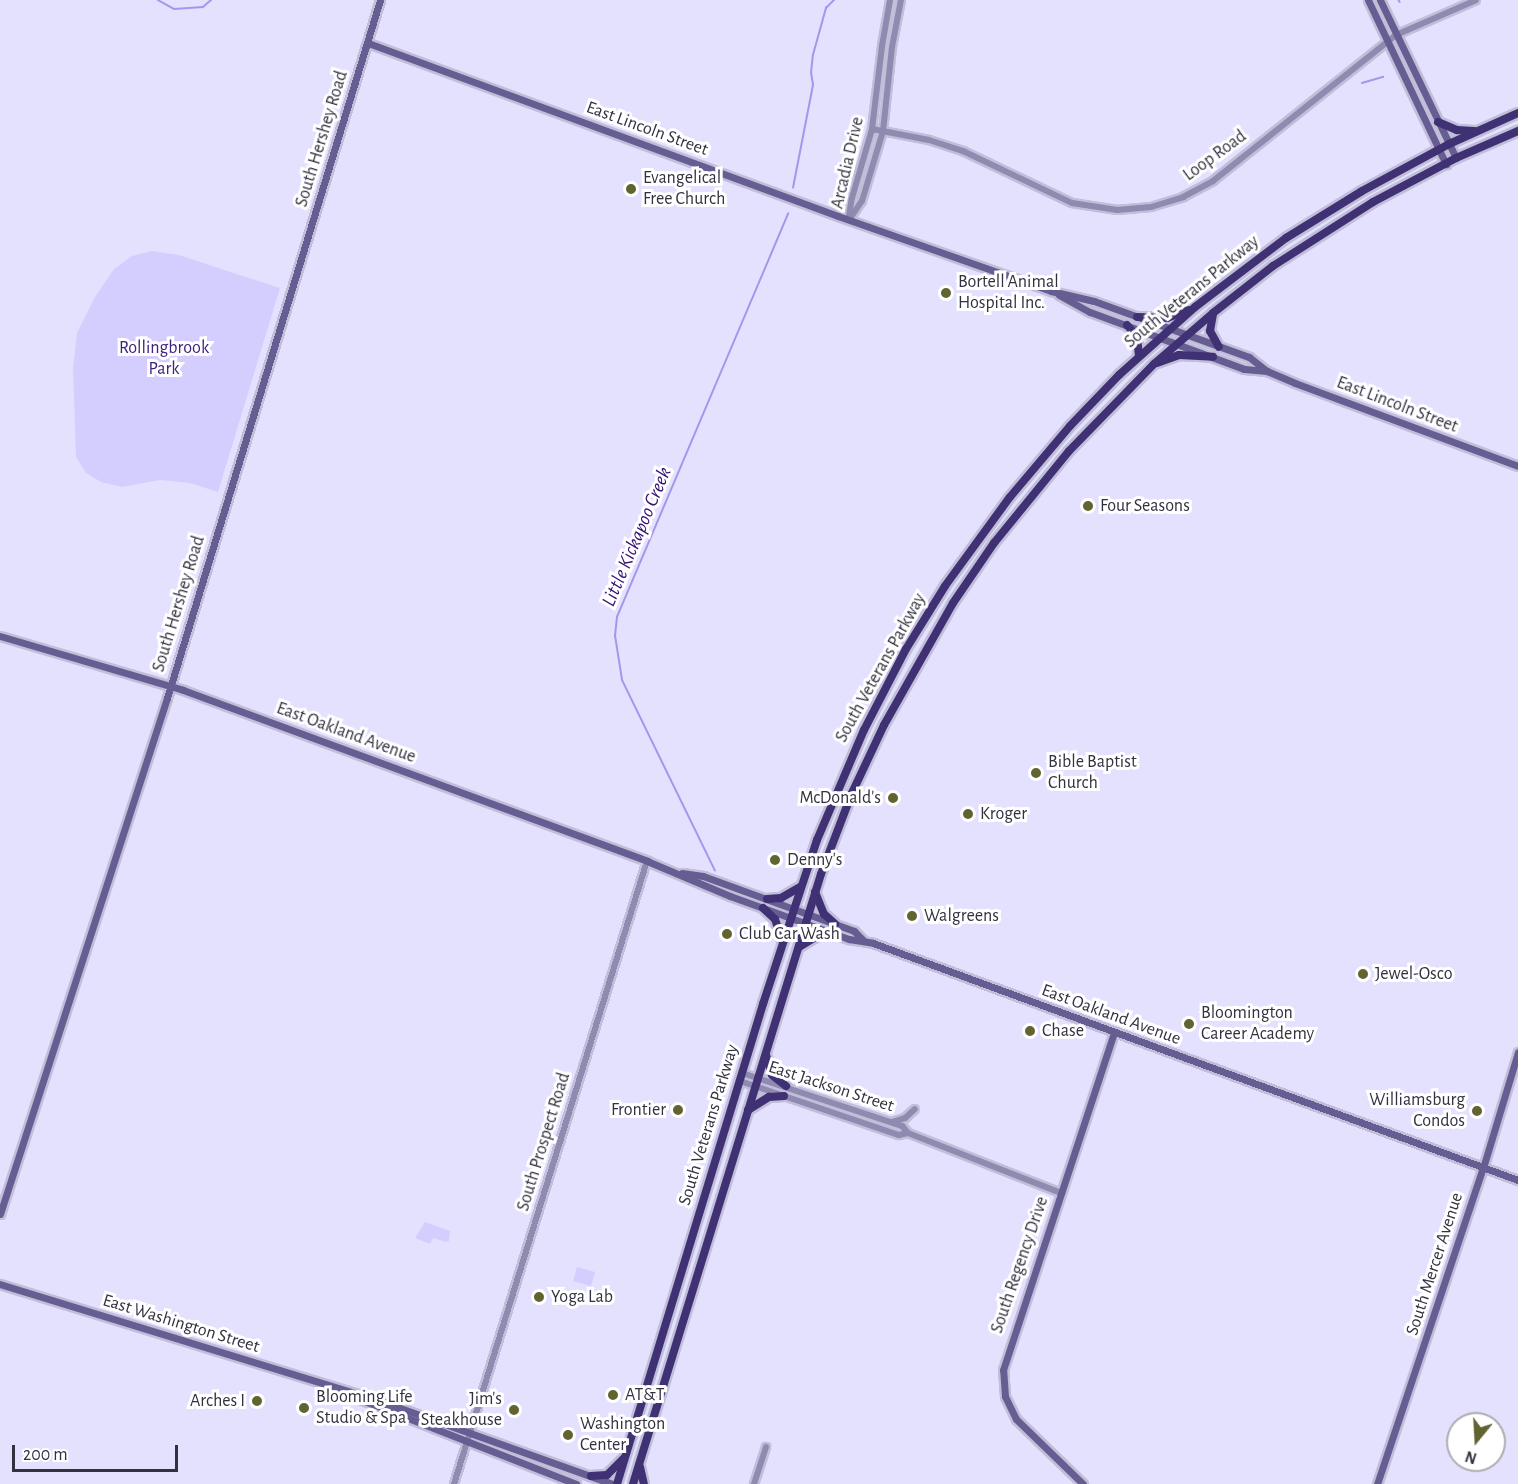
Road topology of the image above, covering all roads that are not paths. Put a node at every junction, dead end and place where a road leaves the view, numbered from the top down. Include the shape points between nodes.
1 (380, 0) edge
2 (890, 0) edge
3 (901, 0) edge
4 (1368, 0) edge
5 (1380, 0) edge
6 (1476, 0) edge
7 (1396, 35) junction
8 (1387, 41) junction
9 (368, 43) junction
10 (1518, 113) edge
11 (1438, 122) junction
12 (873, 129) junction
13 (883, 131) junction
14 (1477, 131) junction
15 (1518, 131) edge
16 (1449, 144) junction
17 (1439, 149) junction
18 (1456, 158) junction
19 (1446, 164) junction
20 (849, 220) junction
21 (1051, 291) junction
22 (1195, 307) junction
23 (1213, 313) junction
24 (1137, 317) junction
25 (1127, 325) junction
26 (1170, 329) junction
27 (1187, 336) junction
28 (1161, 338) junction
29 (1178, 344) junction
30 (1219, 346) junction
31 (1139, 356) junction
32 (1212, 357) junction
33 (1154, 364) junction
34 (1267, 371) junction
35 (1518, 466) edge
36 (0, 636) edge
37 (171, 685) junction
38 (647, 861) junction
39 (800, 887) junction
40 (815, 892) junction
41 (765, 904) junction
42 (792, 914) junction
43 (807, 919) junction
44 (835, 924) junction
45 (835, 934) junction
46 (863, 940) junction
47 (782, 942) junction
48 (798, 947) junction
49 (1114, 1032) junction
50 (766, 1052) junction
51 (1518, 1052) edge
52 (741, 1077) junction
53 (757, 1082) junction
54 (785, 1091) junction
55 (915, 1109) dead end
56 (748, 1110) junction
57 (858, 1112) junction
58 (888, 1122) junction
59 (873, 1127) junction
60 (908, 1133) junction
61 (1483, 1168) junction
62 (1518, 1180) edge
63 (1060, 1193) junction
64 (0, 1214) edge
65 (0, 1284) edge
66 (352, 1394) junction
67 (470, 1433) junction
68 (468, 1442) junction
69 (766, 1448) dead end
70 (625, 1456) junction
71 (640, 1461) junction
72 (591, 1476) junction
73 (454, 1484) edge
74 (576, 1484) edge
75 (614, 1484) edge
76 (633, 1484) edge
77 (644, 1484) edge
78 (754, 1484) edge
79 (1083, 1484) edge
80 (1377, 1484) edge

1 - 9 main road, South Hershey Road
2 - 12 street, Arcadia Drive
3 - 13 street, Arcadia Drive
4 - 8 main road
5 - 7 main road
6 - 7 street, Loop Road
7 - 8 street, Loop Road
7 - 11 main road
8 - 13 street, Loop Road via 1213,181 1183,197 1151,207 1117,210 1072,203 963,151
8 - 17 main road
9 - 20 main road, East Lincoln Street
9 - 37 main road, South Hershey Road
10 - 14 highway, South Veterans Parkway
11 - 14 highway via 1458,130
11 - 16 main road
12 - 13 street, Loop Road
12 - 20 street, Arcadia Drive
13 - 20 street, Arcadia Drive via 862,201
14 - 16 highway, South Veterans Parkway
15 - 18 highway, South Veterans Parkway
16 - 17 highway, South Veterans Parkway
16 - 18 main road
17 - 19 main road
17 - 22 highway, South Veterans Parkway via 1302,227
18 - 19 highway, South Veterans Parkway
19 - 23 highway, South Veterans Parkway via 1331,228 1273,266
20 - 21 main road, East Lincoln Street
21 - 24 main road, East Lincoln Street via 1094,300
21 - 25 main road, East Lincoln Street via 1090,312
22 - 24 highway via 1167,318
22 - 26 highway, South Veterans Parkway
23 - 27 highway, South Veterans Parkway
23 - 30 highway via 1209,331
24 - 26 main road, East Lincoln Street
25 - 28 main road, East Lincoln Street
25 - 31 highway via 1137,337
26 - 27 main road, East Lincoln Street
26 - 28 highway, South Veterans Parkway
27 - 29 highway, South Veterans Parkway
27 - 30 main road, East Lincoln Street
28 - 29 main road, East Lincoln Street
28 - 31 highway, South Veterans Parkway
29 - 32 main road, East Lincoln Street
29 - 33 highway, South Veterans Parkway
30 - 34 main road, East Lincoln Street via 1249,357
31 - 39 highway, South Veterans Parkway via 1029,473 936,600 864,730
32 - 33 highway via 1179,355
32 - 34 main road, East Lincoln Street via 1244,369
33 - 40 highway, South Veterans Parkway via 1044,478 953,603 864,766
34 - 35 main road, East Lincoln Street
36 - 37 main road, East Oakland Avenue
37 - 38 main road, East Oakland Avenue
37 - 64 main road, South Hershey Road
38 - 41 main road, East Oakland Avenue via 701,885
38 - 67 street, South Prospect Road
39 - 41 highway
39 - 42 highway, South Veterans Parkway
40 - 43 highway, South Veterans Parkway
40 - 44 highway via 824,914
41 - 42 main road, East Oakland Avenue
41 - 47 highway via 775,919
42 - 43 main road, East Oakland Avenue
42 - 47 highway, South Veterans Parkway
43 - 44 main road, East Oakland Avenue
43 - 45 main road, East Oakland Avenue
43 - 48 highway, South Veterans Parkway
44 - 46 main road, East Oakland Avenue via 854,931
45 - 46 main road, East Oakland Avenue
45 - 48 highway via 819,935
46 - 49 main road, East Oakland Avenue
47 - 52 highway, South Veterans Parkway
48 - 50 highway, South Veterans Parkway
49 - 61 main road, East Oakland Avenue
49 - 63 main road, South Regency Drive
50 - 53 highway, South Veterans Parkway
50 - 54 highway via 772,1075
51 - 61 main road, South Mercer Avenue
52 - 53 street, East Jackson Street
52 - 70 highway, South Veterans Parkway
53 - 54 street, East Jackson Street
53 - 56 highway, South Veterans Parkway
54 - 56 highway
54 - 57 street, East Jackson Street
54 - 59 street, East Jackson Street
55 - 58 street via 905,1118
56 - 71 highway, South Veterans Parkway
57 - 58 street, East Jackson Street
57 - 59 street
58 - 60 street, East Jackson Street via 902,1126
59 - 60 street, East Jackson Street via 899,1135
60 - 63 street, East Jackson Street
61 - 62 main road, East Oakland Avenue
61 - 80 main road, South Mercer Avenue
63 - 79 main road, South Regency Drive via 1007,1352 1004,1389 1016,1419
65 - 66 main road, East Washington Street
66 - 67 main road, East Washington Street
66 - 68 main road, East Washington Street
67 - 68 street, South Prospect Road
67 - 72 main road, East Washington Street
68 - 73 street, South Prospect Road
68 - 74 main road, East Washington Street
69 - 78 street
70 - 72 highway via 607,1474
70 - 75 highway, South Veterans Parkway
71 - 76 highway, South Veterans Parkway
71 - 77 highway
72 - 75 main road, East Washington Street

